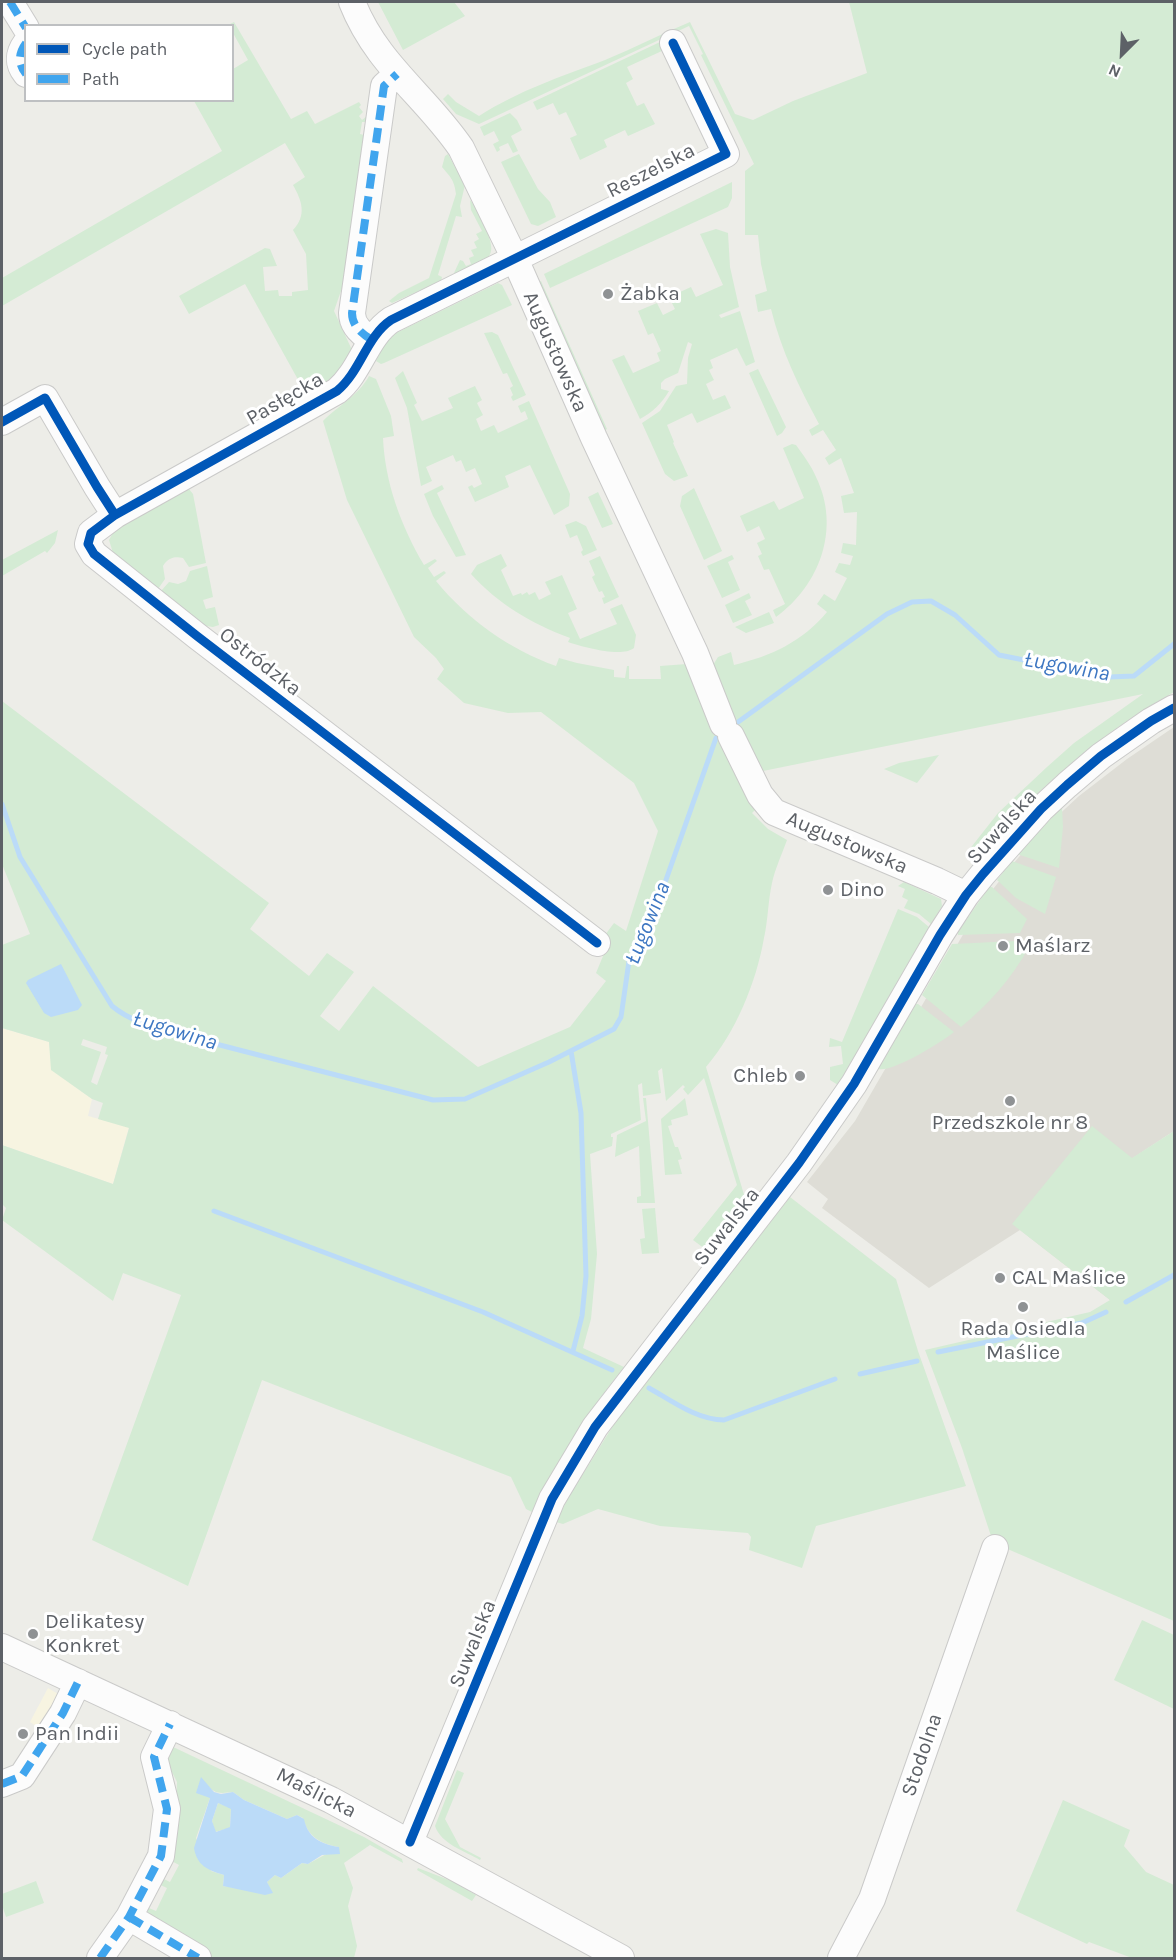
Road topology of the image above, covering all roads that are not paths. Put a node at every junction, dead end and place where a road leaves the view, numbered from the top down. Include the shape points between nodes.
1 (10, 2) edge
2 (352, 2) edge
3 (24, 25) edge
4 (673, 43) dead end
5 (24, 47) edge
6 (24, 70) edge
7 (397, 74) junction
8 (515, 259) junction
9 (372, 340) junction
10 (2, 422) edge
11 (115, 515) junction
12 (1174, 708) edge
13 (966, 895) junction
14 (597, 943) dead end
15 (995, 1548) dead end
16 (2, 1647) edge
17 (78, 1682) junction
18 (170, 1724) junction
19 (2, 1784) edge
20 (410, 1842) junction
21 (129, 1917) junction
22 (100, 1959) edge
23 (198, 1959) edge
24 (621, 1959) edge
25 (841, 1959) edge

1 - 3 street
2 - 7 street, Augustowska via 366,34
4 - 8 street, Reszelska via 726,154
5 - 6 street via 20,56
7 - 8 street, Augustowska via 461,148
7 - 9 street via 384,86 352,317 360,332
8 - 9 street, Pasłęcka via 391,320
8 - 13 street, Augustowska via 760,795 774,812
9 - 11 street, Pasłęcka via 353,374 337,391
10 - 11 street via 45,398
11 - 14 street, Ostródzka via 91,533 88,544 94,554
12 - 13 street, Suwalska via 1109,750 1067,785
13 - 20 street, Suwalska via 854,1084 799,1164 635,1372 595,1427 552,1499
15 - 25 street, Stodolna via 872,1899
16 - 17 street, Maślicka
17 - 18 street, Maślicka
17 - 19 street via 22,1776
18 - 20 street, Maślicka
18 - 21 street via 154,1757 166,1809 160,1856
20 - 24 street, Maślicka
21 - 22 street
21 - 23 street

